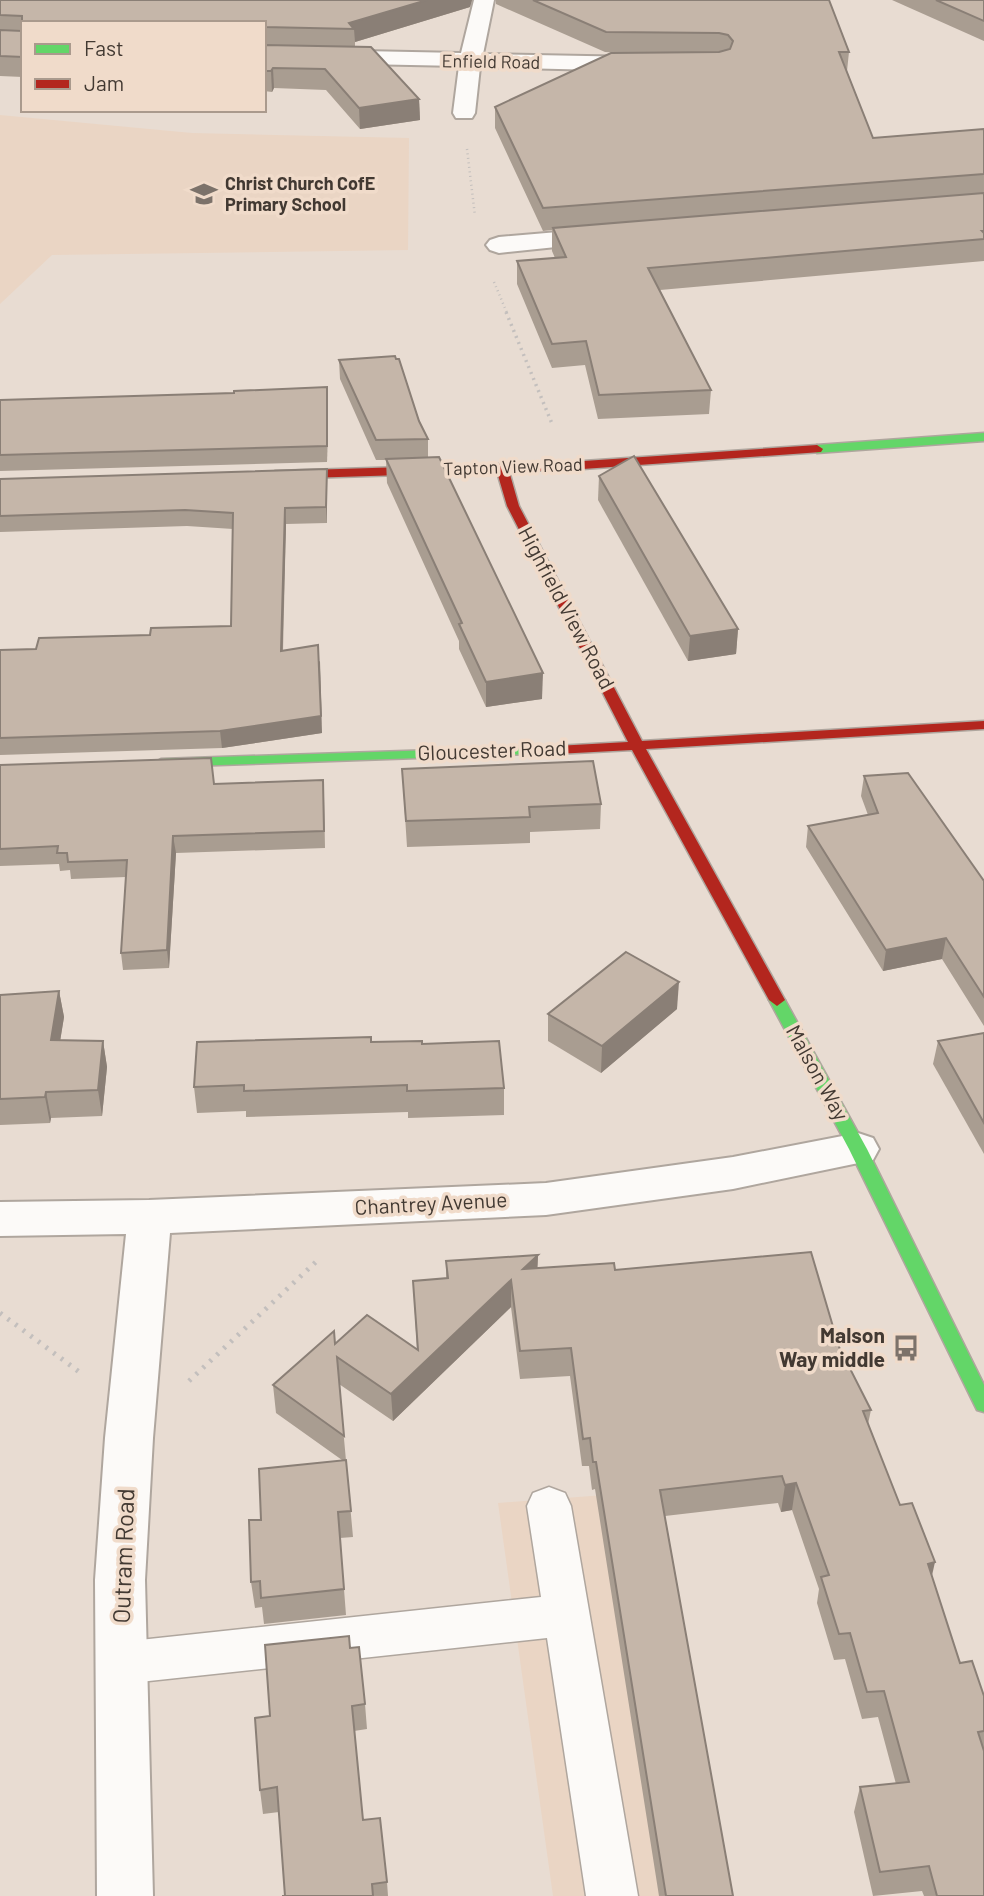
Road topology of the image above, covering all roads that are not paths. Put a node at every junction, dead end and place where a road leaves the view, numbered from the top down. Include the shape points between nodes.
1 (484, 0) edge
2 (266, 55) edge
3 (470, 62) junction
4 (663, 64) edge
5 (464, 113) road end
6 (624, 235) edge
7 (488, 244) road end
8 (984, 436) edge
9 (502, 467) junction
10 (252, 475) edge
11 (984, 725) edge
12 (638, 747) junction
13 (148, 763) edge
14 (858, 1149) junction
15 (149, 1217) junction
16 (0, 1219) edge
17 (984, 1404) edge
18 (549, 1506) dead end
19 (567, 1615) junction
20 (121, 1663) junction
21 (125, 1896) edge
22 (612, 1896) edge

1 - 3 street
2 - 3 street, Enfield Road
3 - 4 street, Enfield Road
3 - 5 street
6 - 7 street
8 - 9 street, Tapton View Road
9 - 10 street, Tapton View Road
9 - 12 street, Highfield View Road via 513,506
11 - 12 street, Gloucester Road
12 - 13 street, Gloucester Road
12 - 14 street, Malson Way
14 - 15 street, Chantrey Avenue via 733,1173 546,1199
14 - 17 street, Malson Way
15 - 16 street, Chantrey Avenue
15 - 20 street, Outram Road via 120,1580
18 - 19 lane
19 - 20 lane
19 - 22 lane
20 - 21 street, Outram Road

